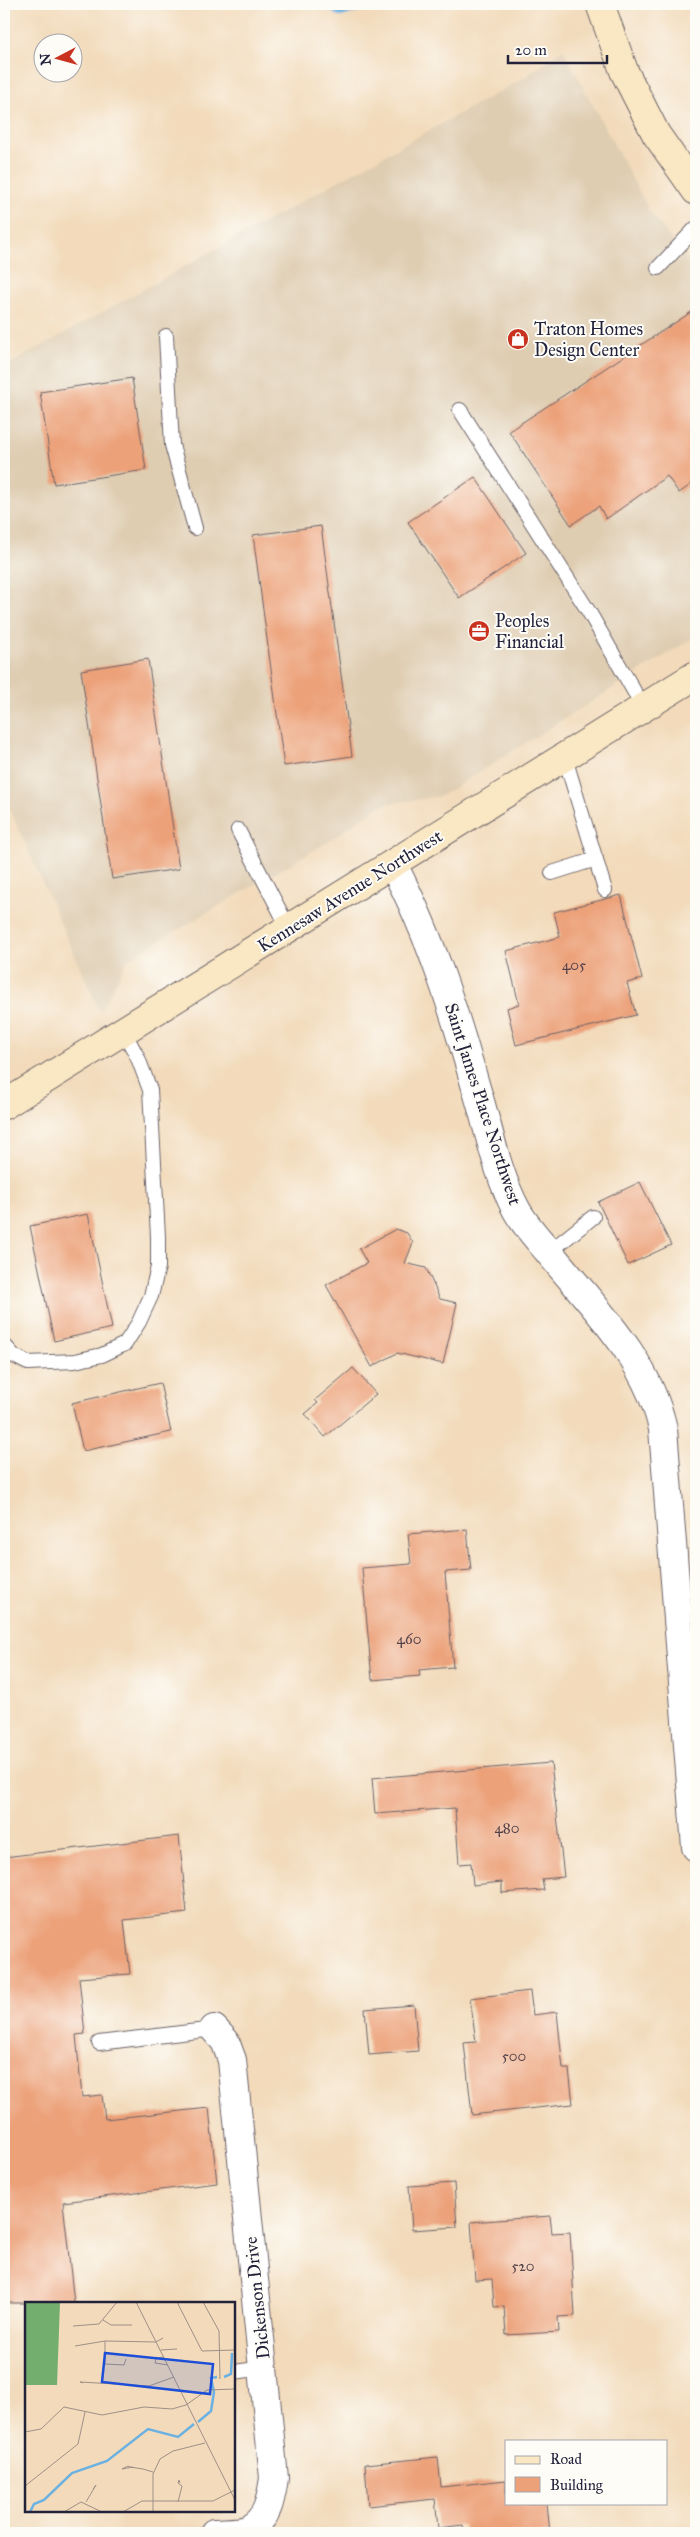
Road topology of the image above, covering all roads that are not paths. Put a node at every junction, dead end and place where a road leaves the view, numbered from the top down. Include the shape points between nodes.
1 (600, 4) edge
2 (696, 191) edge
3 (696, 228) edge
4 (658, 268) dead end
5 (166, 336) dead end
6 (460, 410) dead end
7 (195, 528) dead end
8 (696, 675) edge
9 (643, 707) junction
10 (565, 758) junction
11 (238, 830) dead end
12 (596, 859) junction
13 (393, 865) junction
14 (552, 873) dead end
15 (605, 890) dead end
16 (290, 929) junction
17 (124, 1030) junction
18 (4, 1105) edge
19 (593, 1217) dead end
20 (549, 1252) junction
21 (4, 1345) edge
22 (696, 1847) edge
23 (214, 2029) joint
24 (99, 2043) dead end
25 (264, 2368) junction
26 (235, 2372) edge
27 (214, 2533) edge

1 - 2 street via 624,71 656,134
3 - 4 lane
5 - 7 lane via 172,445
6 - 9 lane via 589,612
8 - 9 street, Kennesaw Avenue Northwest
9 - 10 street, Kennesaw Avenue Northwest
10 - 12 lane
10 - 13 street, Kennesaw Avenue Northwest
11 - 16 lane
12 - 14 lane
12 - 15 lane
13 - 16 street, Kennesaw Avenue Northwest
13 - 20 street, Saint James Place Northwest via 419,917 458,1027 505,1182 517,1210
16 - 17 street, Kennesaw Avenue Northwest
17 - 18 street, Kennesaw Avenue Northwest
17 - 21 lane via 150,1090 158,1237 158,1267 151,1296 125,1344 102,1355 75,1361 28,1363 14,1356
19 - 20 lane
20 - 22 street, Saint James Place Northwest via 628,1347 658,1406 664,1439
23 - 24 lane
23 - 25 street, Dickenson Drive via 225,2041 232,2060
25 - 26 lane
25 - 27 street, Dickenson Drive via 274,2478 271,2504 249,2530

